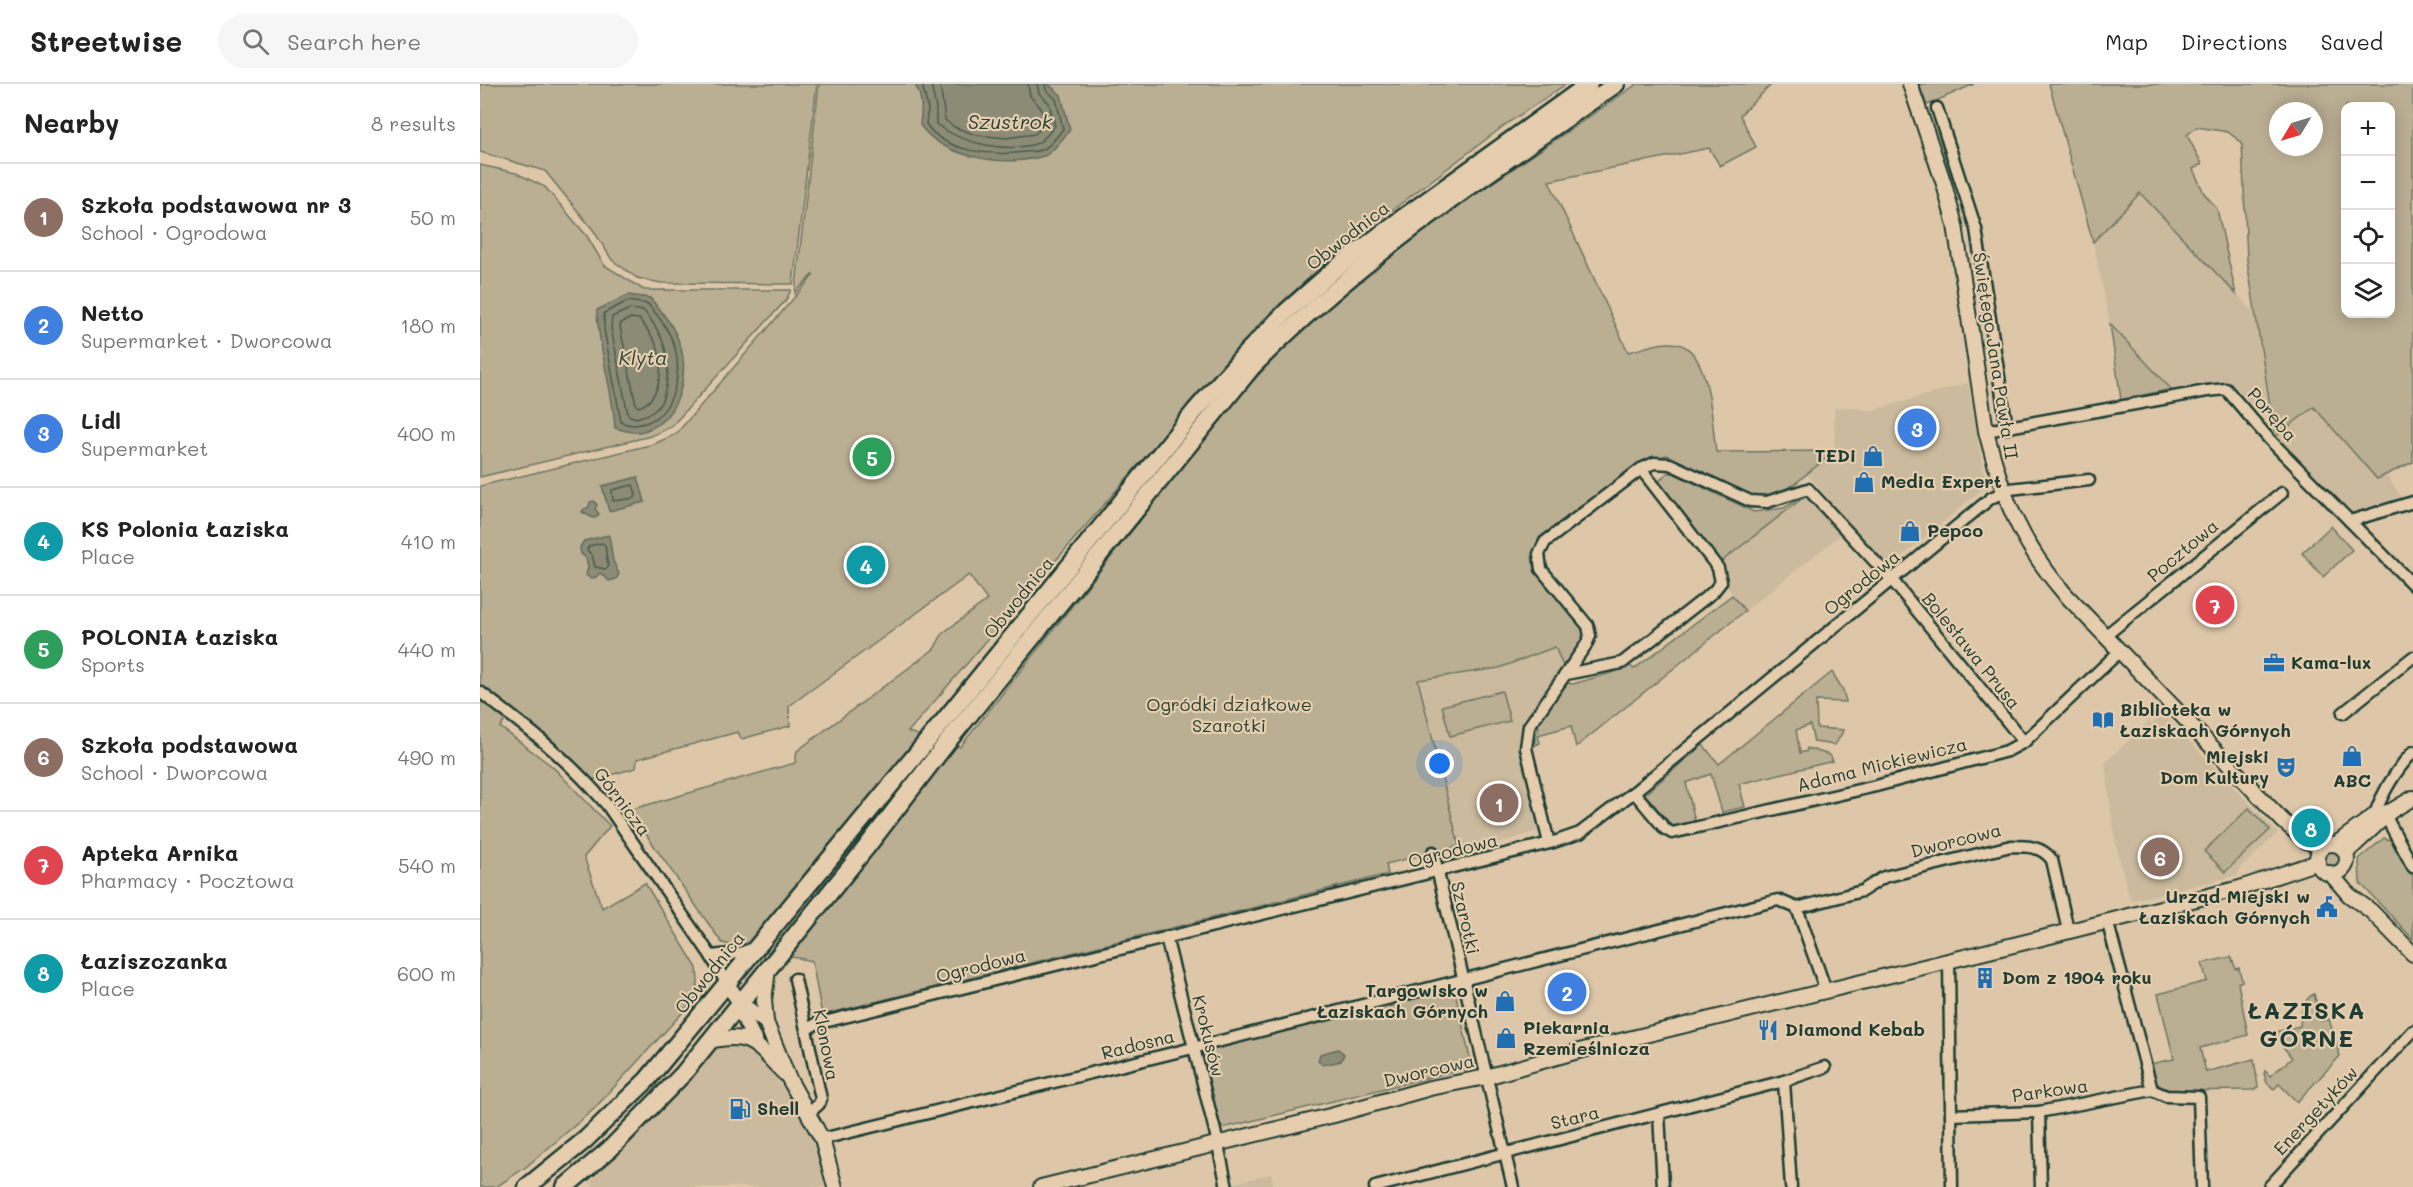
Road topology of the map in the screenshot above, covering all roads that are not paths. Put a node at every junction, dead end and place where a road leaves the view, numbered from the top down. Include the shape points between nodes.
1 (1589, 84) edge
2 (1616, 84) edge
3 (1910, 84) edge
4 (1937, 108) dead end
5 (2007, 428) junction
6 (1986, 431) junction
7 (1641, 469) junction
8 (2089, 480) dead end
9 (2002, 492) junction
10 (2282, 493) dead end
11 (2413, 502) edge
12 (2350, 521) junction
13 (1892, 580) junction
14 (2413, 585) edge
15 (2105, 636) junction
16 (2120, 651) junction
17 (2413, 657) edge
18 (1566, 674) junction
19 (480, 692) edge
20 (2343, 713) dead end
21 (2024, 742) junction
22 (2413, 752) edge
23 (1634, 792) junction
24 (2413, 798) edge
25 (2384, 814) junction
26 (2283, 821) junction
27 (1549, 843) junction
28 (2302, 847) junction
29 (1433, 852) dead end
30 (2329, 860) junction
31 (2413, 867) edge
32 (2298, 868) junction
33 (1437, 871) junction
34 (2240, 888) junction
35 (1797, 908) junction
36 (2107, 920) junction
37 (2068, 930) junction
38 (1166, 937) junction
39 (756, 948) junction
40 (2413, 953) edge
41 (711, 956) junction
42 (1949, 962) junction
43 (768, 970) junction
44 (795, 979) dead end
45 (1462, 980) junction
46 (727, 984) junction
47 (1826, 991) junction
48 (741, 1004) junction
49 (765, 1022) junction
50 (807, 1029) junction
51 (2413, 1031) edge
52 (710, 1041) junction
53 (758, 1048) junction
54 (1193, 1048) junction
55 (1825, 1067) dead end
56 (788, 1077) junction
57 (1486, 1077) junction
58 (1784, 1081) junction
59 (2152, 1090) junction
60 (2039, 1112) junction
61 (809, 1113) junction
62 (1659, 1114) junction
63 (1951, 1114) junction
64 (822, 1139) junction
65 (1218, 1143) junction
66 (1505, 1154) junction
67 (832, 1170) junction
68 (527, 1187) edge
69 (565, 1187) edge
70 (835, 1187) edge
71 (846, 1187) edge
72 (1041, 1187) edge
73 (1227, 1187) edge
74 (1375, 1187) edge
75 (1513, 1187) edge
76 (1663, 1187) edge
77 (1791, 1187) edge
78 (1952, 1187) edge
79 (2041, 1187) edge
80 (2202, 1187) edge
81 (2268, 1187) edge

1 - 39 main road, Obwodnica via 1335,269 1245,354
2 - 43 main road, Obwodnica via 1349,277 1252,367
3 - 6 street, Świętego Jana Pawła II via 1955,225
4 - 5 street, Świętego Jana Pawła II via 1976,229
5 - 6 street, Poręba
5 - 12 street, Poręba via 2226,389
6 - 9 street, Świętego Jana Pawła II
7 - 13 street, Bolesława Prusa via 1654,463 1670,464 1750,501 1767,502 1808,489
7 - 18 street via 1545,542 1539,554 1541,569 1588,626 1590,636 1586,645
7 - 18 street via 1718,568 1721,582 1622,663
8 - 9 street
9 - 13 street, Ogrodowa
9 - 15 street, Świętego Jana Pawła II via 2045,571
10 - 15 street, Pocztowa
11 - 12 street
12 - 14 street, Poręba
13 - 21 street, Bolesława Prusa
13 - 23 street, Ogrodowa
15 - 16 street, Świętego Jana Pawła II
16 - 21 street, Adama Mickiewicza
16 - 26 street, Świętego Jana Pawła II
17 - 20 street
18 - 27 street via 1530,726 1526,748
19 - 41 street, Górnicza via 575,768 607,805
21 - 23 street, Adama Mickiewicza via 2007,751 1876,786 1672,833
22 - 25 street via 2381,795
23 - 27 street, Ogrodowa via 1580,833
24 - 25 street
25 - 30 street
25 - 31 street
26 - 28 street, Świętego Jana Pawła II
26 - 30 street, Świętego Jana Pawła II
27 - 33 street, Ogrodowa
28 - 30 street, Świętego Jana Pawła II
28 - 32 street
29 - 33 street, Szarotki
30 - 32 street, Dworcowa
30 - 34 street, Dworcowa via 2260,886
30 - 40 street via 2349,895
32 - 34 street, Dworcowa
33 - 38 street, Ogrodowa
33 - 45 street, Szarotki
34 - 36 street, Dworcowa
35 - 37 street, Dworcowa via 1862,891 1884,877 2011,846 2029,846 2046,852 2052,860
35 - 45 street, Dworcowa via 1778,900
35 - 47 street
36 - 37 street, Dworcowa
36 - 59 street
37 - 42 street, Dworcowa
38 - 50 street, Ogrodowa
38 - 54 street, Krokusów
39 - 41 street
39 - 46 main road, Obwodnica
41 - 46 street, Górnicza
42 - 47 street, Dworcowa
42 - 63 street via 1946,1051
43 - 48 main road, Obwodnica
43 - 49 street
44 - 50 street, Klonowa
45 - 54 street, Radosna
45 - 57 street, Szarotki
46 - 48 street
46 - 68 main road, Obwodnica via 617,1111
47 - 57 street, Dworcowa
48 - 49 street
48 - 52 main road, Obwodnica
48 - 53 street
49 - 56 street
50 - 61 street, Klonowa via 820,1099
51 - 81 street, Energetyków
52 - 53 street via 737,1037
52 - 69 main road, Obwodnica via 611,1148
53 - 56 street
54 - 64 street, Radosna
54 - 65 street, Krokusów
55 - 58 street, Stara
56 - 61 street
57 - 65 street, Dworcowa
57 - 66 street, Szarotki
58 - 62 street, Stara
58 - 77 street
59 - 60 street, Parkowa
59 - 80 street, Parkowa via 2166,1096 2199,1097
60 - 63 street, Parkowa
60 - 79 street
61 - 64 street
62 - 66 street, Stara
62 - 76 street
63 - 78 street
64 - 67 street
65 - 72 street, Dworcowa
65 - 73 street, Krokusów
66 - 74 street, Stara
66 - 75 street, Szarotki
67 - 70 street
67 - 71 street

